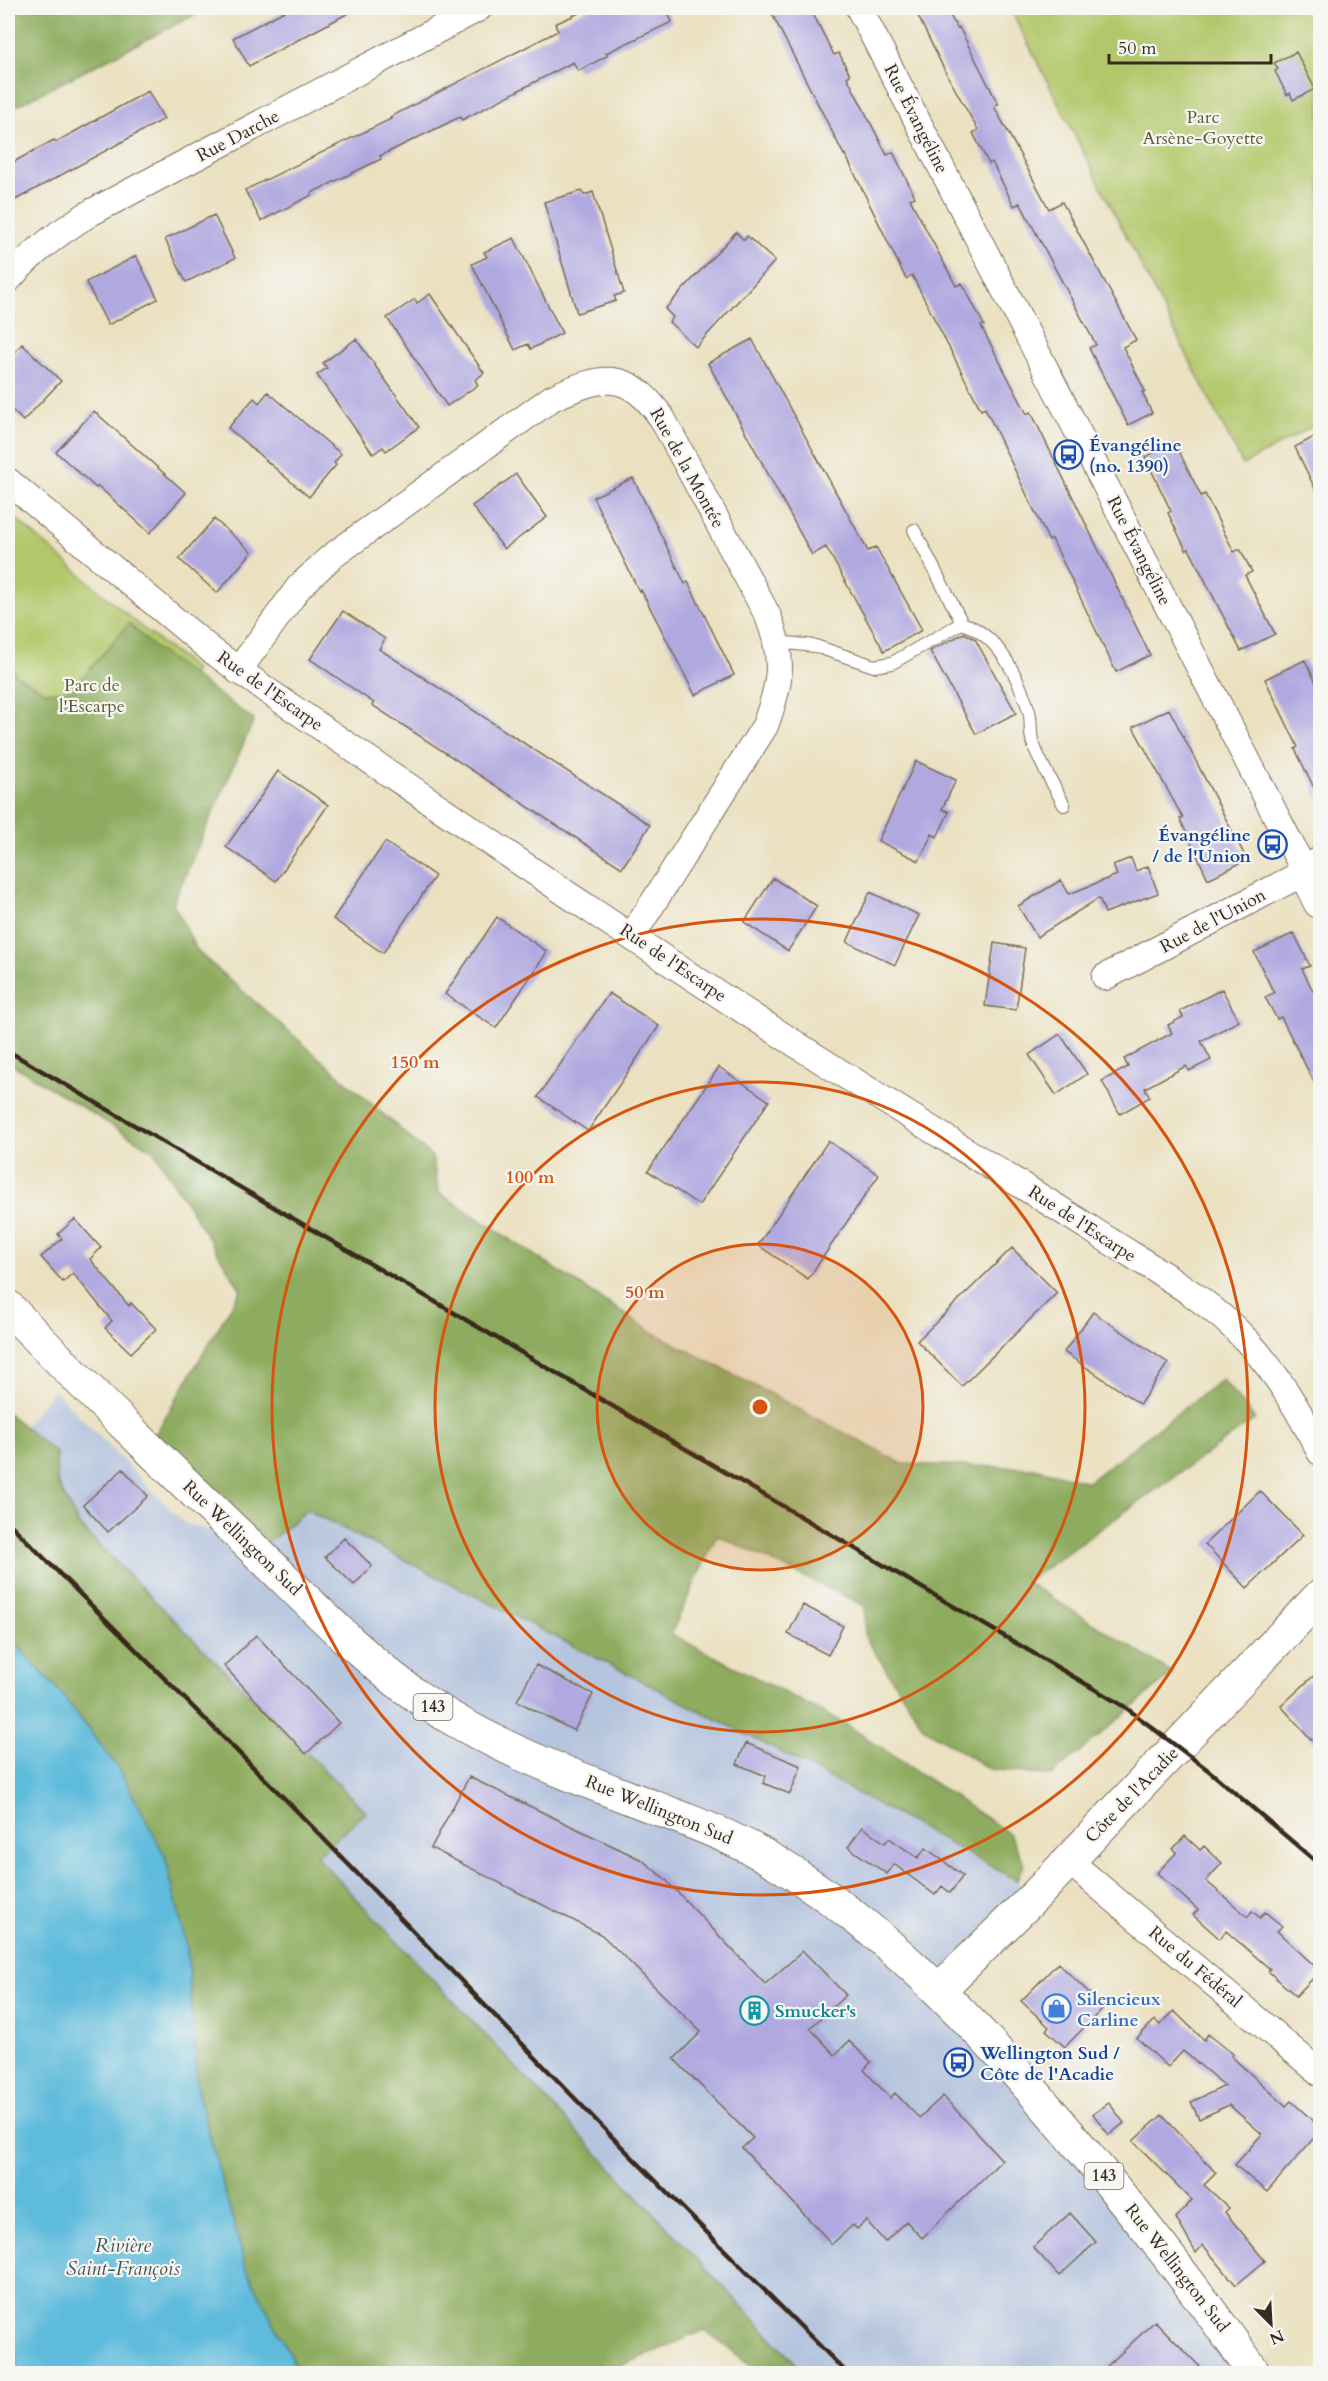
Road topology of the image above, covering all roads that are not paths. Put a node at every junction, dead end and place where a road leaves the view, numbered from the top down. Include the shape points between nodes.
1 (479, 8) edge
2 (859, 8) edge
3 (8, 280) edge
4 (8, 481) edge
5 (914, 530) dead end
6 (962, 623) junction
7 (777, 642) junction
8 (238, 671) junction
9 (1064, 805) dead end
10 (1312, 868) edge
11 (1320, 902) edge
12 (632, 936) junction
13 (1105, 977) dead end
14 (8, 1307) edge
15 (1320, 1452) edge
16 (1320, 1596) edge
17 (1069, 1861) junction
18 (939, 1990) junction
19 (1320, 2073) edge
20 (1256, 2373) edge

1 - 3 street, Rue Darche via 92,212 58,232
2 - 10 street, Rue Évangéline
4 - 8 street, Rue de l'Escarpe
5 - 6 lane
6 - 7 lane via 892,663 874,666 815,646
6 - 9 lane via 989,638 1012,671 1029,713 1032,742
7 - 8 street, Rue de la Montée via 768,616 662,418 632,386 608,381 584,384 552,398 331,557 299,587
7 - 12 street, Rue de la Montée via 780,672 765,726
8 - 12 street, Rue de l'Escarpe
10 - 11 main road, Rue Évangéline
10 - 13 street, Rue de l'Union
12 - 15 street, Rue de l'Escarpe via 776,1032 1182,1288 1228,1322 1277,1381
14 - 18 main road, Rue Wellington Sud / 143 via 155,1455 389,1676 443,1713 493,1740 693,1823 777,1863 874,1932
16 - 17 main road, Côte de l'Acadie
17 - 18 main road, Côte de l'Acadie
17 - 19 street, Rue du Fédéral
18 - 20 main road, Rue Wellington Sud / 143 via 1029,2086 1119,2194

